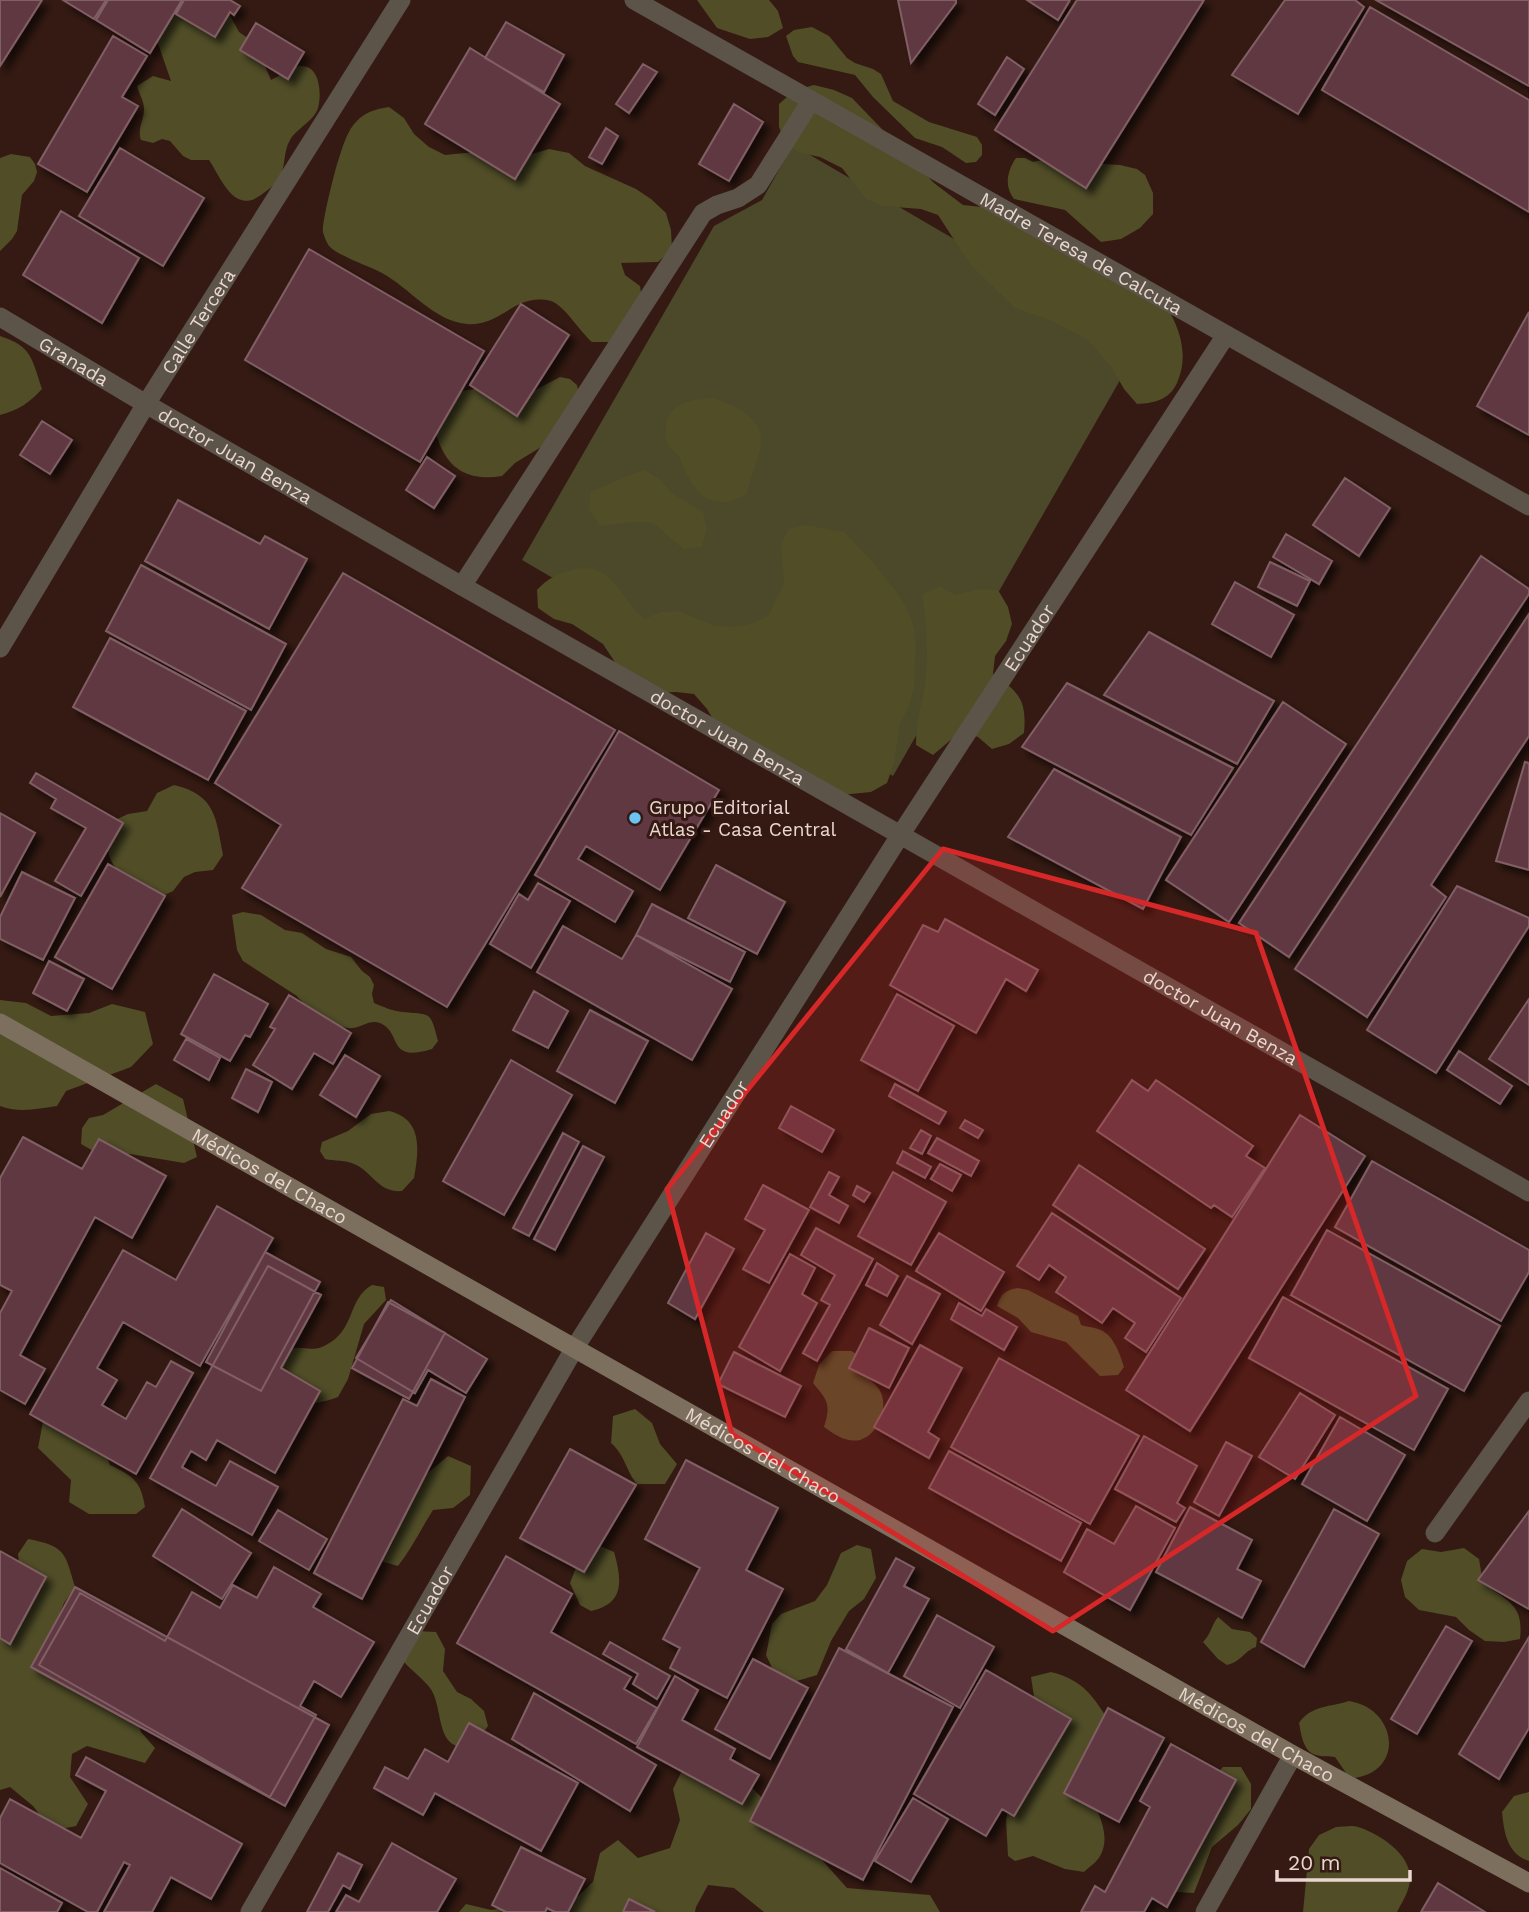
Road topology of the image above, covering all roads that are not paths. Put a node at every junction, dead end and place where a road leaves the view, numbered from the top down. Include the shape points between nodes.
1 (401, 0) edge
2 (634, 0) edge
3 (811, 101) junction
4 (0, 317) edge
5 (1226, 335) junction
6 (146, 404) junction
7 (1529, 506) edge
8 (462, 586) junction
9 (0, 648) edge
10 (901, 834) junction
11 (0, 1023) edge
12 (1529, 1192) edge
13 (574, 1349) junction
14 (1529, 1401) edge
15 (1435, 1533) dead end
16 (1293, 1755) junction
17 (1529, 1883) edge
18 (250, 1912) edge
19 (1205, 1912) edge

1 - 6 street, Calle Tercera
2 - 3 street, Madre Teresa de Calcuta
3 - 5 street, Madre Teresa de Calcuta
3 - 8 street via 758,185 703,213
4 - 6 street, Granada
5 - 7 street, Madre Teresa de Calcuta
5 - 10 street, Ecuador
6 - 8 street, doctor Juan Benza
6 - 9 street, Calle Tercera
8 - 10 street, doctor Juan Benza
10 - 12 street, doctor Juan Benza
10 - 13 street, Ecuador
11 - 13 main road, Médicos del Chaco
13 - 16 main road, Médicos del Chaco
13 - 18 street, Ecuador
14 - 15 street
16 - 17 main road, Médicos del Chaco
16 - 19 street

